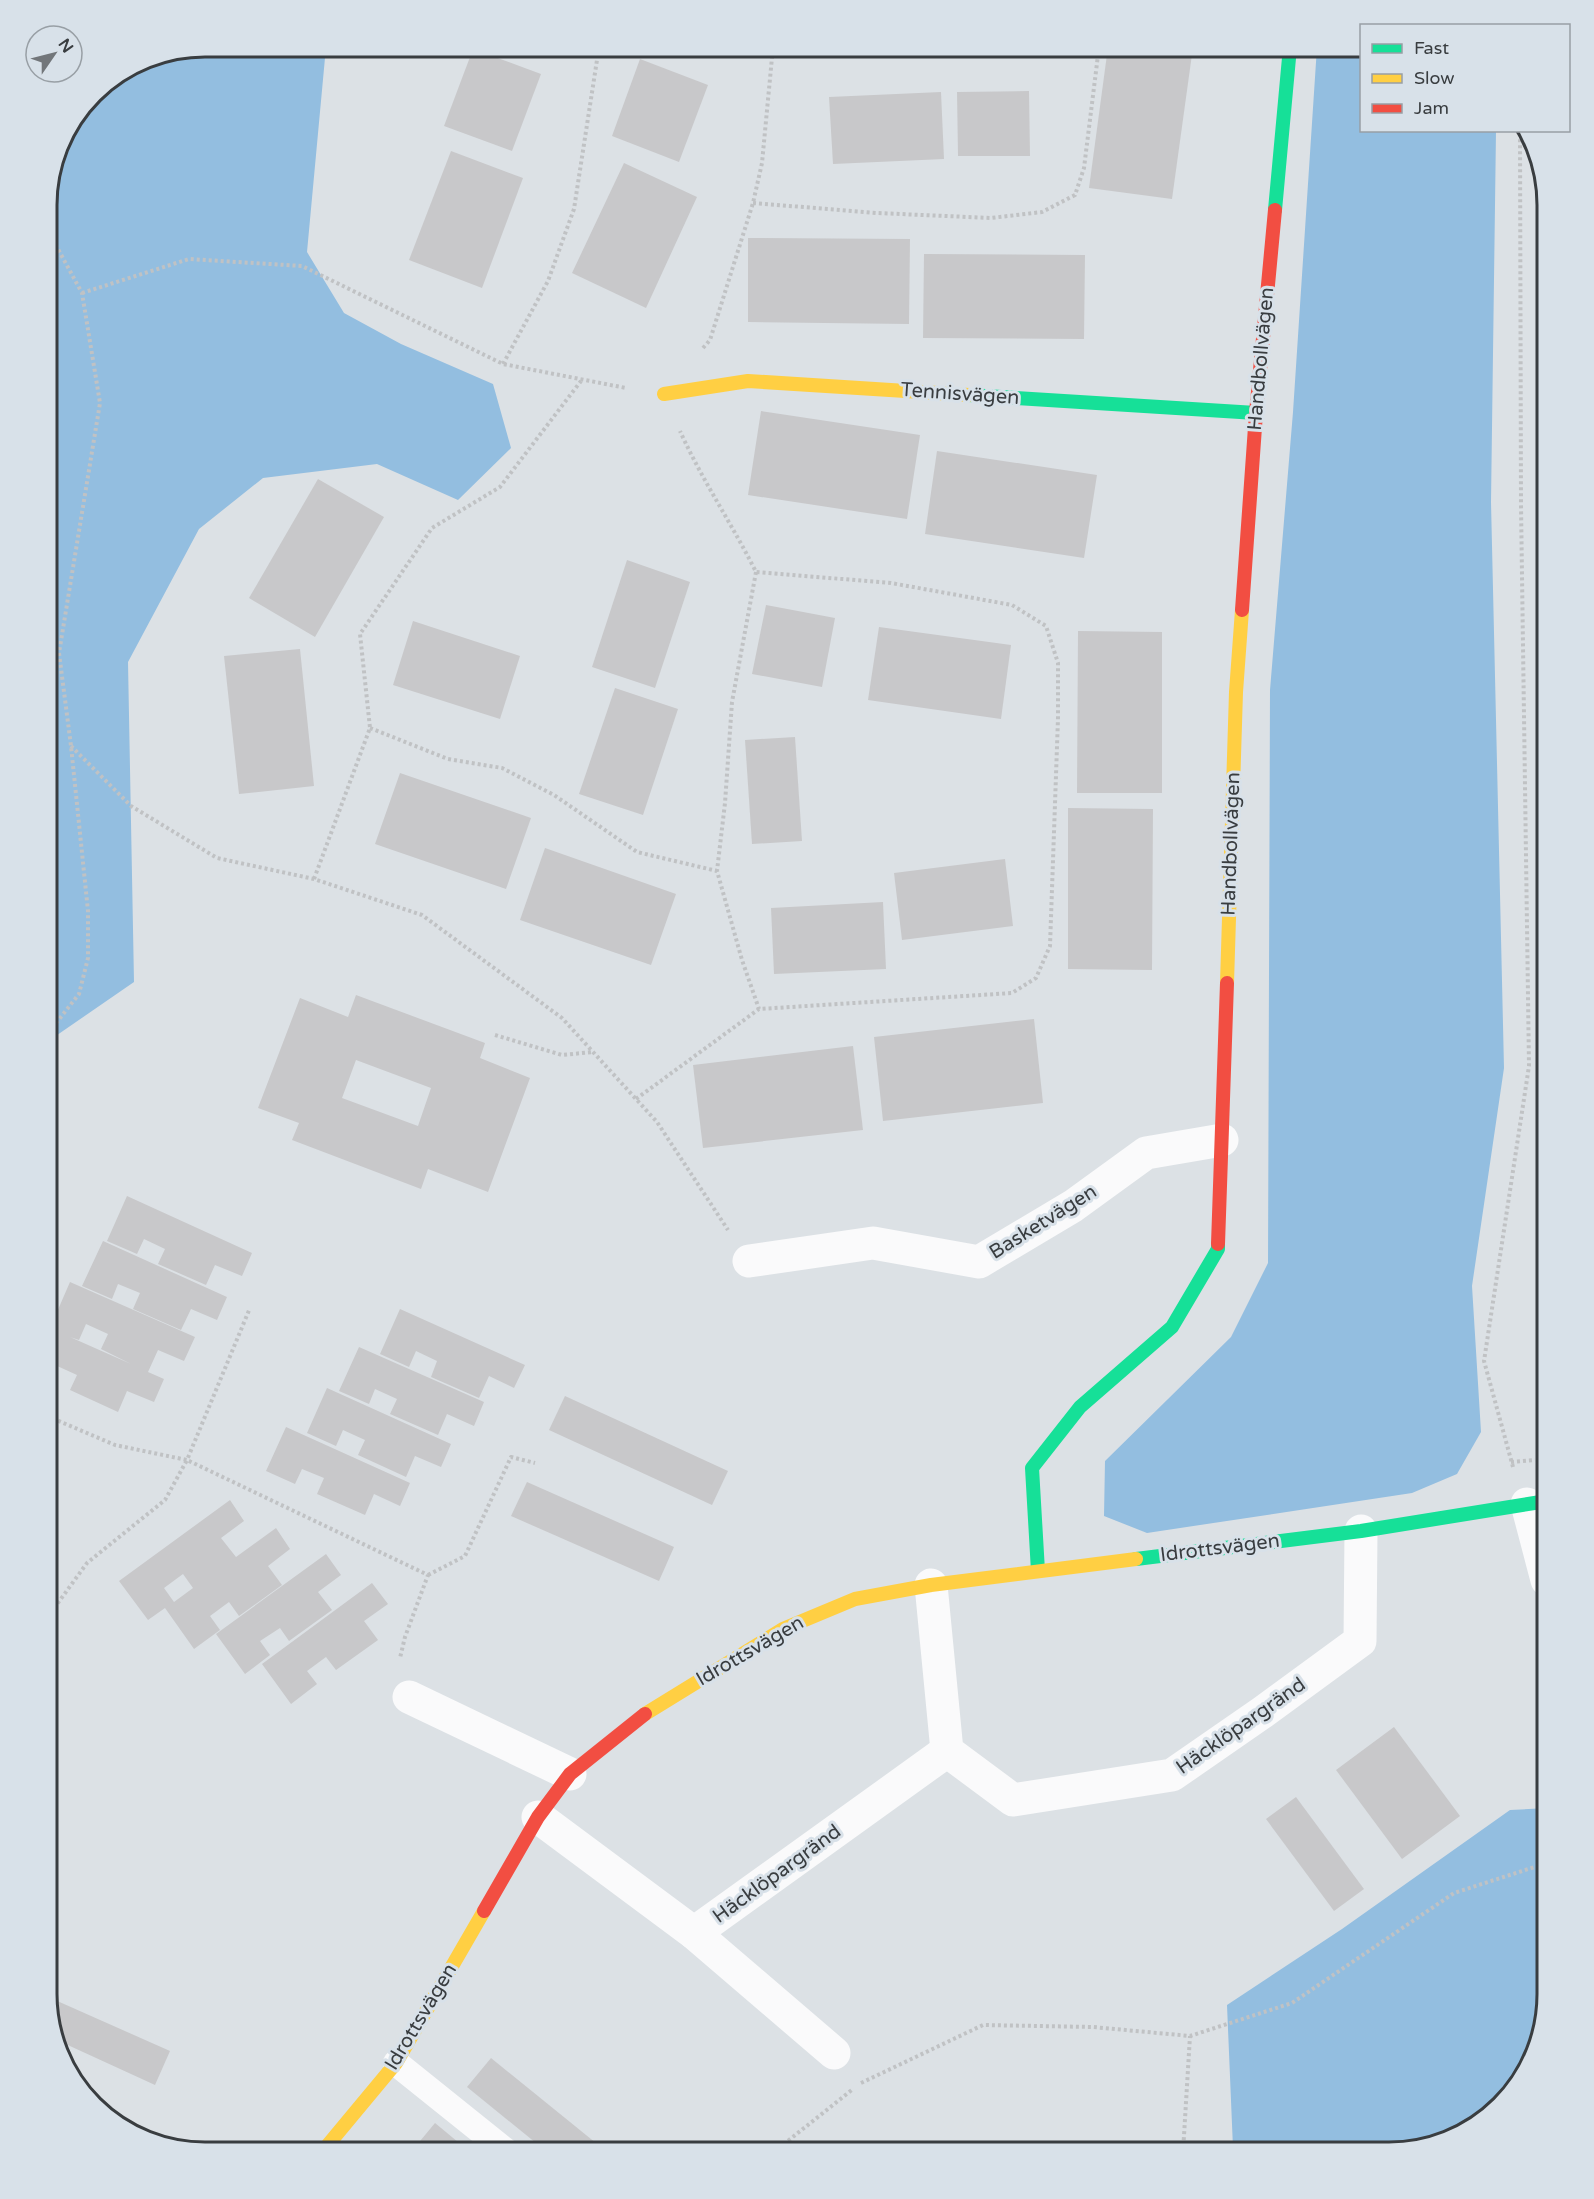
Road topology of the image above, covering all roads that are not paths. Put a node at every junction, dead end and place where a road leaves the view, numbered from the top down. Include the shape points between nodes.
1 (1289, 57) edge
2 (664, 394) road end
3 (1256, 413) junction
4 (1222, 1140) junction
5 (749, 1261) road end
6 (1537, 1502) edge
7 (1361, 1531) junction
8 (1038, 1571) junction
9 (931, 1585) junction
10 (410, 1697) road end
11 (947, 1751) junction
12 (570, 1774) junction
13 (538, 1817) junction
14 (694, 1933) junction
15 (834, 2053) dead end
16 (396, 2063) junction
17 (330, 2142) edge
18 (495, 2142) edge

1 - 3 street, Handbollvägen
2 - 3 street, Tennisvägen via 748,381
3 - 4 street, Handbollvägen via 1236,692
4 - 5 street, Basketvägen via 1146,1153 1073,1206 979,1262 873,1243
4 - 8 street, Handbollvägen via 1218,1249 1172,1327 1080,1407 1032,1468
6 - 7 street, Idrottsvägen
7 - 8 street, Idrottsvägen
7 - 11 street, Häcklöpargränd via 1360,1641 1172,1775 1013,1800
8 - 9 street, Idrottsvägen
9 - 11 street
9 - 12 street, Idrottsvägen via 855,1599 783,1629 651,1709
10 - 12 street
11 - 14 street, Häcklöpargränd
12 - 13 street, Idrottsvägen
13 - 14 street, Häcklöpargränd
13 - 16 street, Idrottsvägen
14 - 15 street, Häcklöpargränd
16 - 17 street, Idrottsvägen
16 - 18 lane

